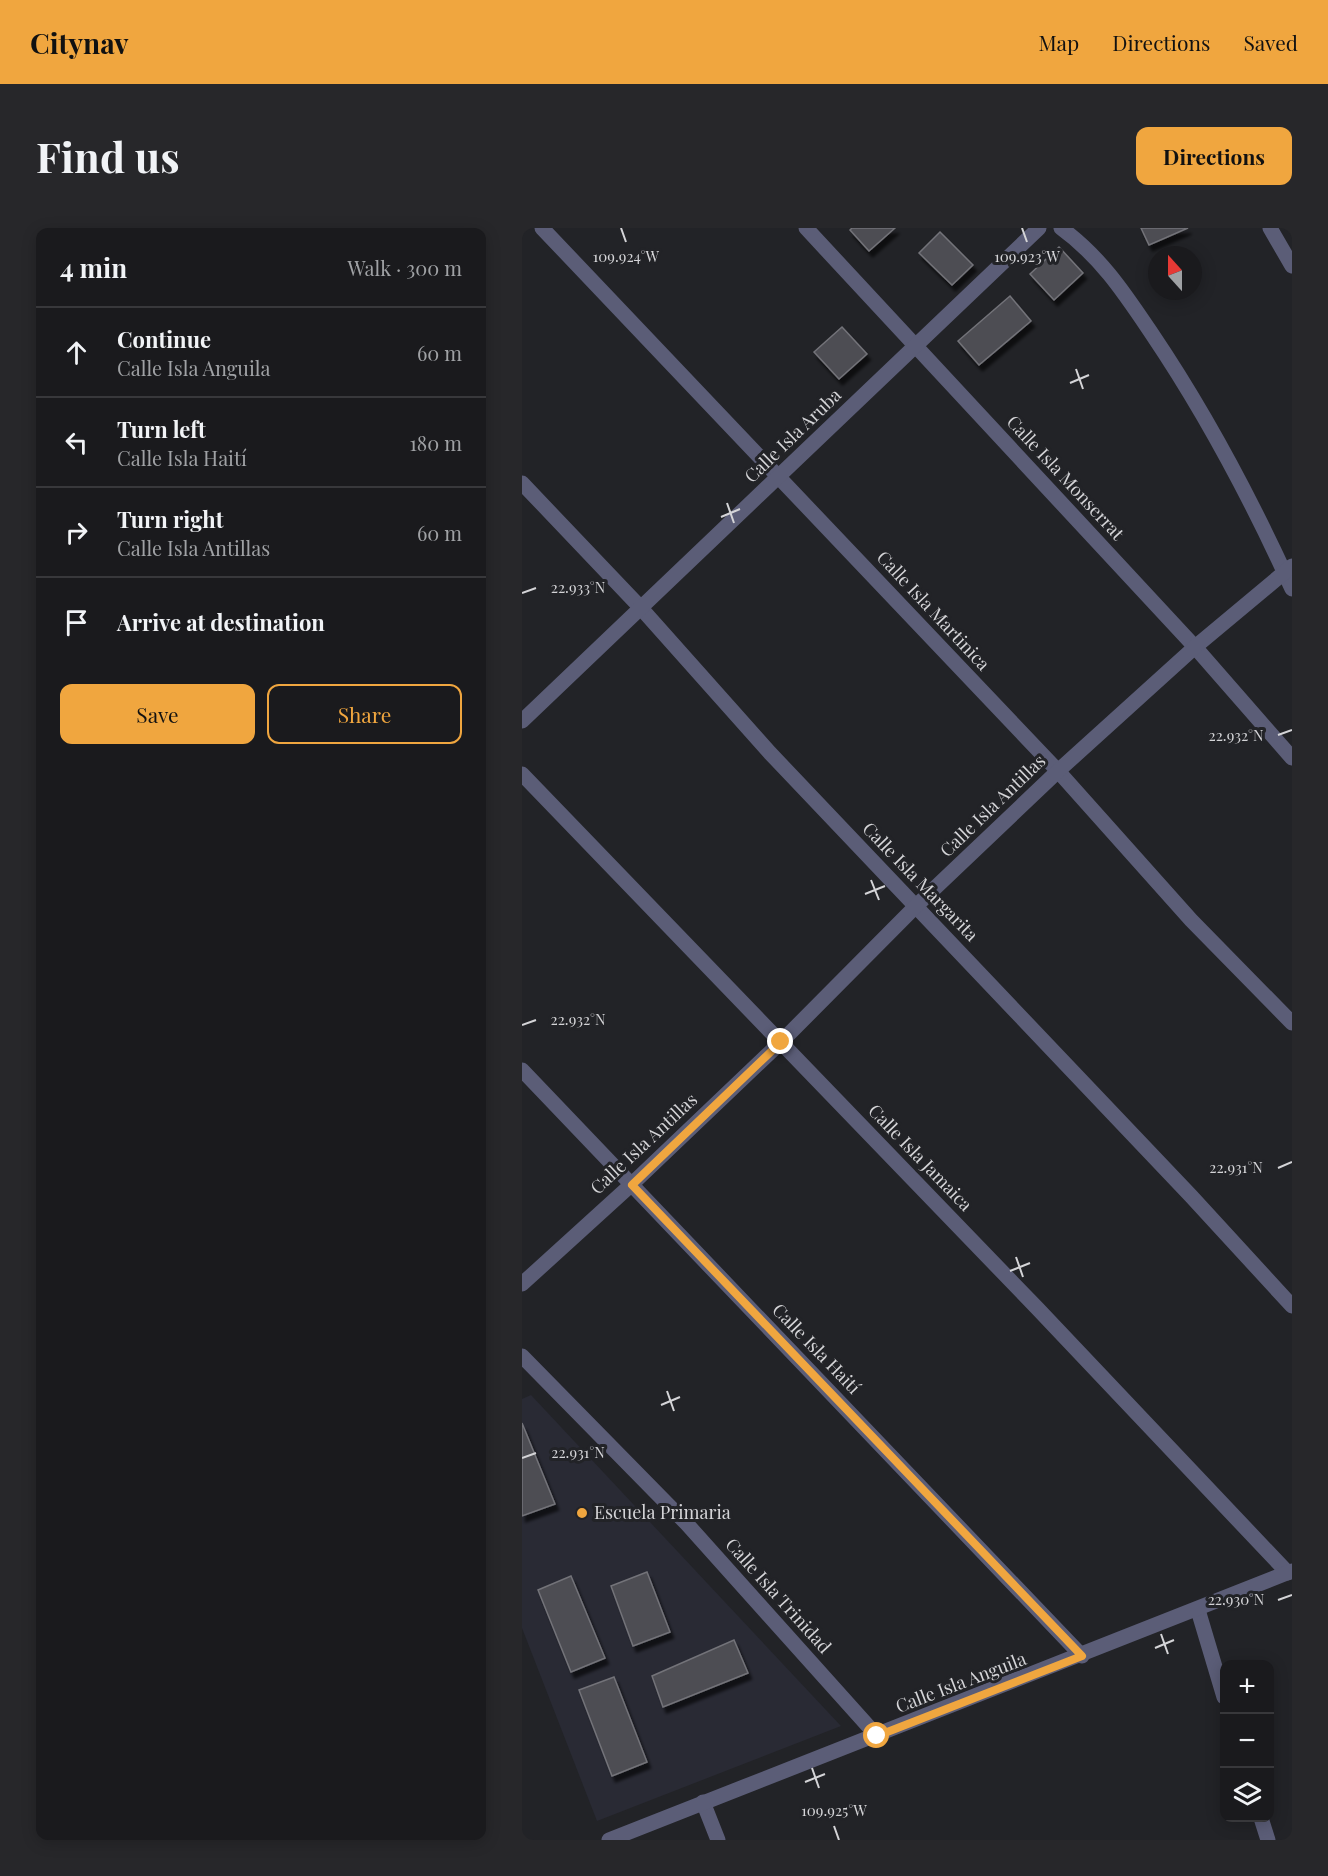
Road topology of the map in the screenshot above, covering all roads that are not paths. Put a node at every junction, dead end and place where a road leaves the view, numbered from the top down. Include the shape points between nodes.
1 (542, 228) edge
2 (806, 228) edge
3 (1039, 228) edge
4 (1061, 228) edge
5 (1270, 228) edge
6 (1292, 266) edge
7 (916, 346) junction
8 (779, 477) junction
9 (522, 483) edge
10 (1288, 568) edge
11 (1292, 589) edge
12 (640, 607) junction
13 (1195, 647) junction
14 (522, 721) edge
15 (1292, 758) edge
16 (1058, 771) junction
17 (522, 774) edge
18 (916, 906) junction
19 (1292, 1023) edge
20 (781, 1042) junction
21 (522, 1070) edge
22 (632, 1185) junction
23 (522, 1284) edge
24 (1292, 1306) edge
25 (522, 1356) edge
26 (537, 1372) junction
27 (522, 1379) edge
28 (1290, 1572) edge
29 (1198, 1610) junction
30 (1082, 1656) junction
31 (1220, 1684) edge
32 (877, 1736) junction
33 (703, 1802) junction
34 (1263, 1822) edge
35 (609, 1840) edge
36 (718, 1840) edge
37 (1268, 1840) edge

1 - 8 street, Calle Isla Martinica
2 - 7 street, Calle Isla Monserrat
3 - 7 street, Calle Isla Aruba
4 - 10 street via 1085,245 1114,277 1194,396
5 - 6 street
7 - 8 street, Calle Isla Aruba
7 - 13 street, Calle Isla Monserrat
8 - 12 street, Calle Isla Aruba
8 - 16 street, Calle Isla Martinica
9 - 12 street, Calle Isla Margarita
10 - 11 street
10 - 13 street, Calle Isla Antillas
12 - 14 street, Calle Isla Aruba
12 - 18 street, Calle Isla Margarita via 770,753
13 - 15 street, Calle Isla Monserrat
13 - 16 street, Calle Isla Antillas
16 - 18 street, Calle Isla Antillas
16 - 19 street, Calle Isla Martinica via 1191,920
17 - 20 street, Calle Isla Jamaica
18 - 20 street, Calle Isla Antillas
18 - 24 street, Calle Isla Margarita
20 - 22 street, Calle Isla Antillas
20 - 28 street, Calle Isla Jamaica
21 - 22 street, Calle Isla Haití
22 - 23 street, Calle Isla Antillas
22 - 30 street, Calle Isla Haití
25 - 26 street, Calle Isla Trinidad
26 - 27 street
26 - 32 street, Calle Isla Trinidad via 687,1524
28 - 29 street, Calle Isla Anguila
29 - 30 street, Calle Isla Anguila
29 - 31 street
30 - 32 street, Calle Isla Anguila
32 - 33 street, Calle Isla Anguila
33 - 35 street, Calle Isla Anguila
33 - 36 street
34 - 37 street

